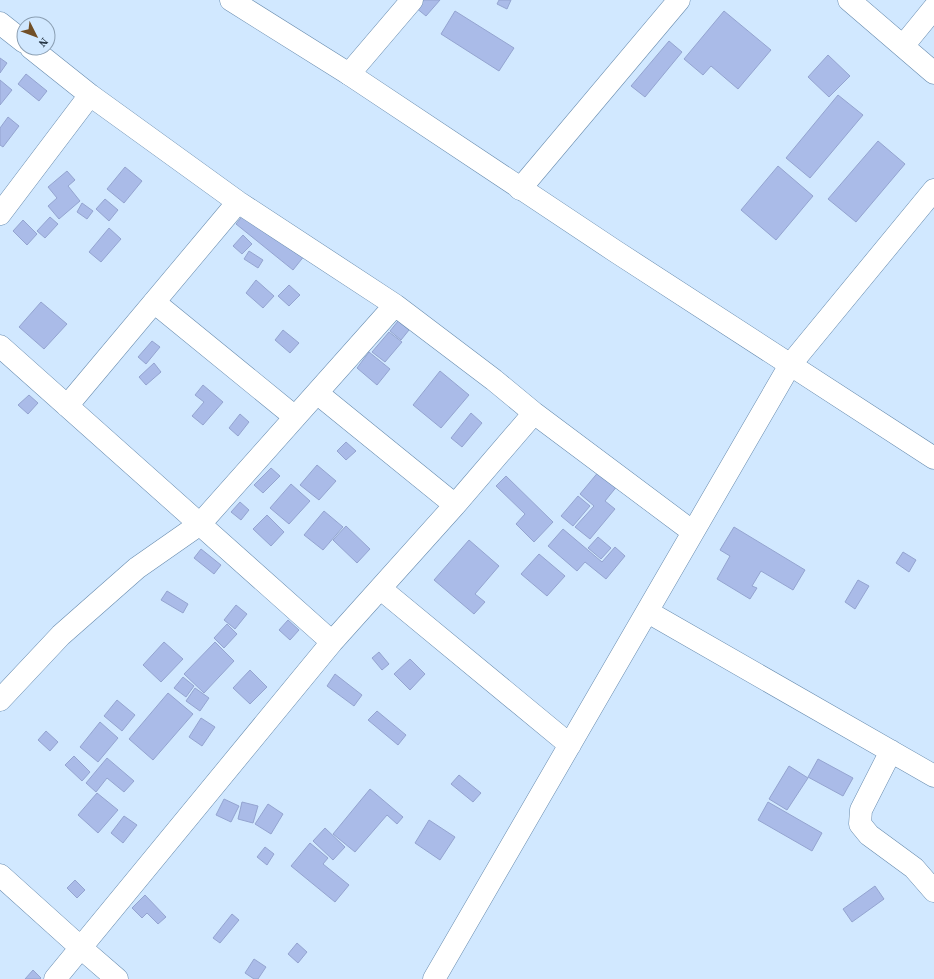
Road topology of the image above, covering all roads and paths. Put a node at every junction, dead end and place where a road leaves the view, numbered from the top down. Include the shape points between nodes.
1 (232, 0) edge
2 (412, 0) edge
3 (679, 0) edge
4 (849, 0) edge
5 (934, 8) edge
6 (0, 23) edge
7 (16, 36) edge
8 (903, 46) junction
9 (42, 56) edge
10 (934, 73) edge
11 (349, 74) junction
12 (90, 95) junction
13 (520, 189) junction
14 (934, 190) edge
15 (238, 202) junction
16 (0, 214) edge
17 (154, 302) junction
18 (395, 305) junction
19 (0, 346) edge
20 (790, 365) junction
21 (316, 393) junction
22 (68, 406) junction
23 (534, 413) junction
24 (295, 417) junction
25 (934, 458) edge
26 (455, 505) junction
27 (200, 524) junction
28 (693, 532) junction
29 (381, 589) junction
30 (648, 612) junction
31 (332, 642) junction
32 (0, 700) edge
33 (570, 745) junction
34 (891, 751) junction
35 (934, 776) edge
36 (0, 875) edge
37 (934, 891) edge
38 (80, 947) junction
39 (54, 979) edge
40 (117, 979) edge
41 (434, 979) edge

1 - 11 street
2 - 11 street
3 - 13 street
4 - 8 street
5 - 8 street
6 - 7 street
8 - 10 street
9 - 12 street
11 - 13 street
12 - 15 street
12 - 16 street
13 - 20 street
14 - 20 street
15 - 17 street
15 - 18 street
17 - 22 street
17 - 24 street
18 - 21 street
18 - 23 street
19 - 22 street
20 - 25 street
20 - 28 street
21 - 24 street
21 - 26 street
22 - 27 street
23 - 26 street
23 - 28 street
24 - 27 street
26 - 29 street
27 - 31 street
27 - 32 street via 137,568 61,635
28 - 30 street
29 - 31 street
29 - 33 street
30 - 33 street
30 - 34 street
31 - 38 street
33 - 41 street
34 - 35 street
34 - 37 street via 861,810 860,824 869,836 914,868
36 - 38 street
38 - 39 street
38 - 40 street

